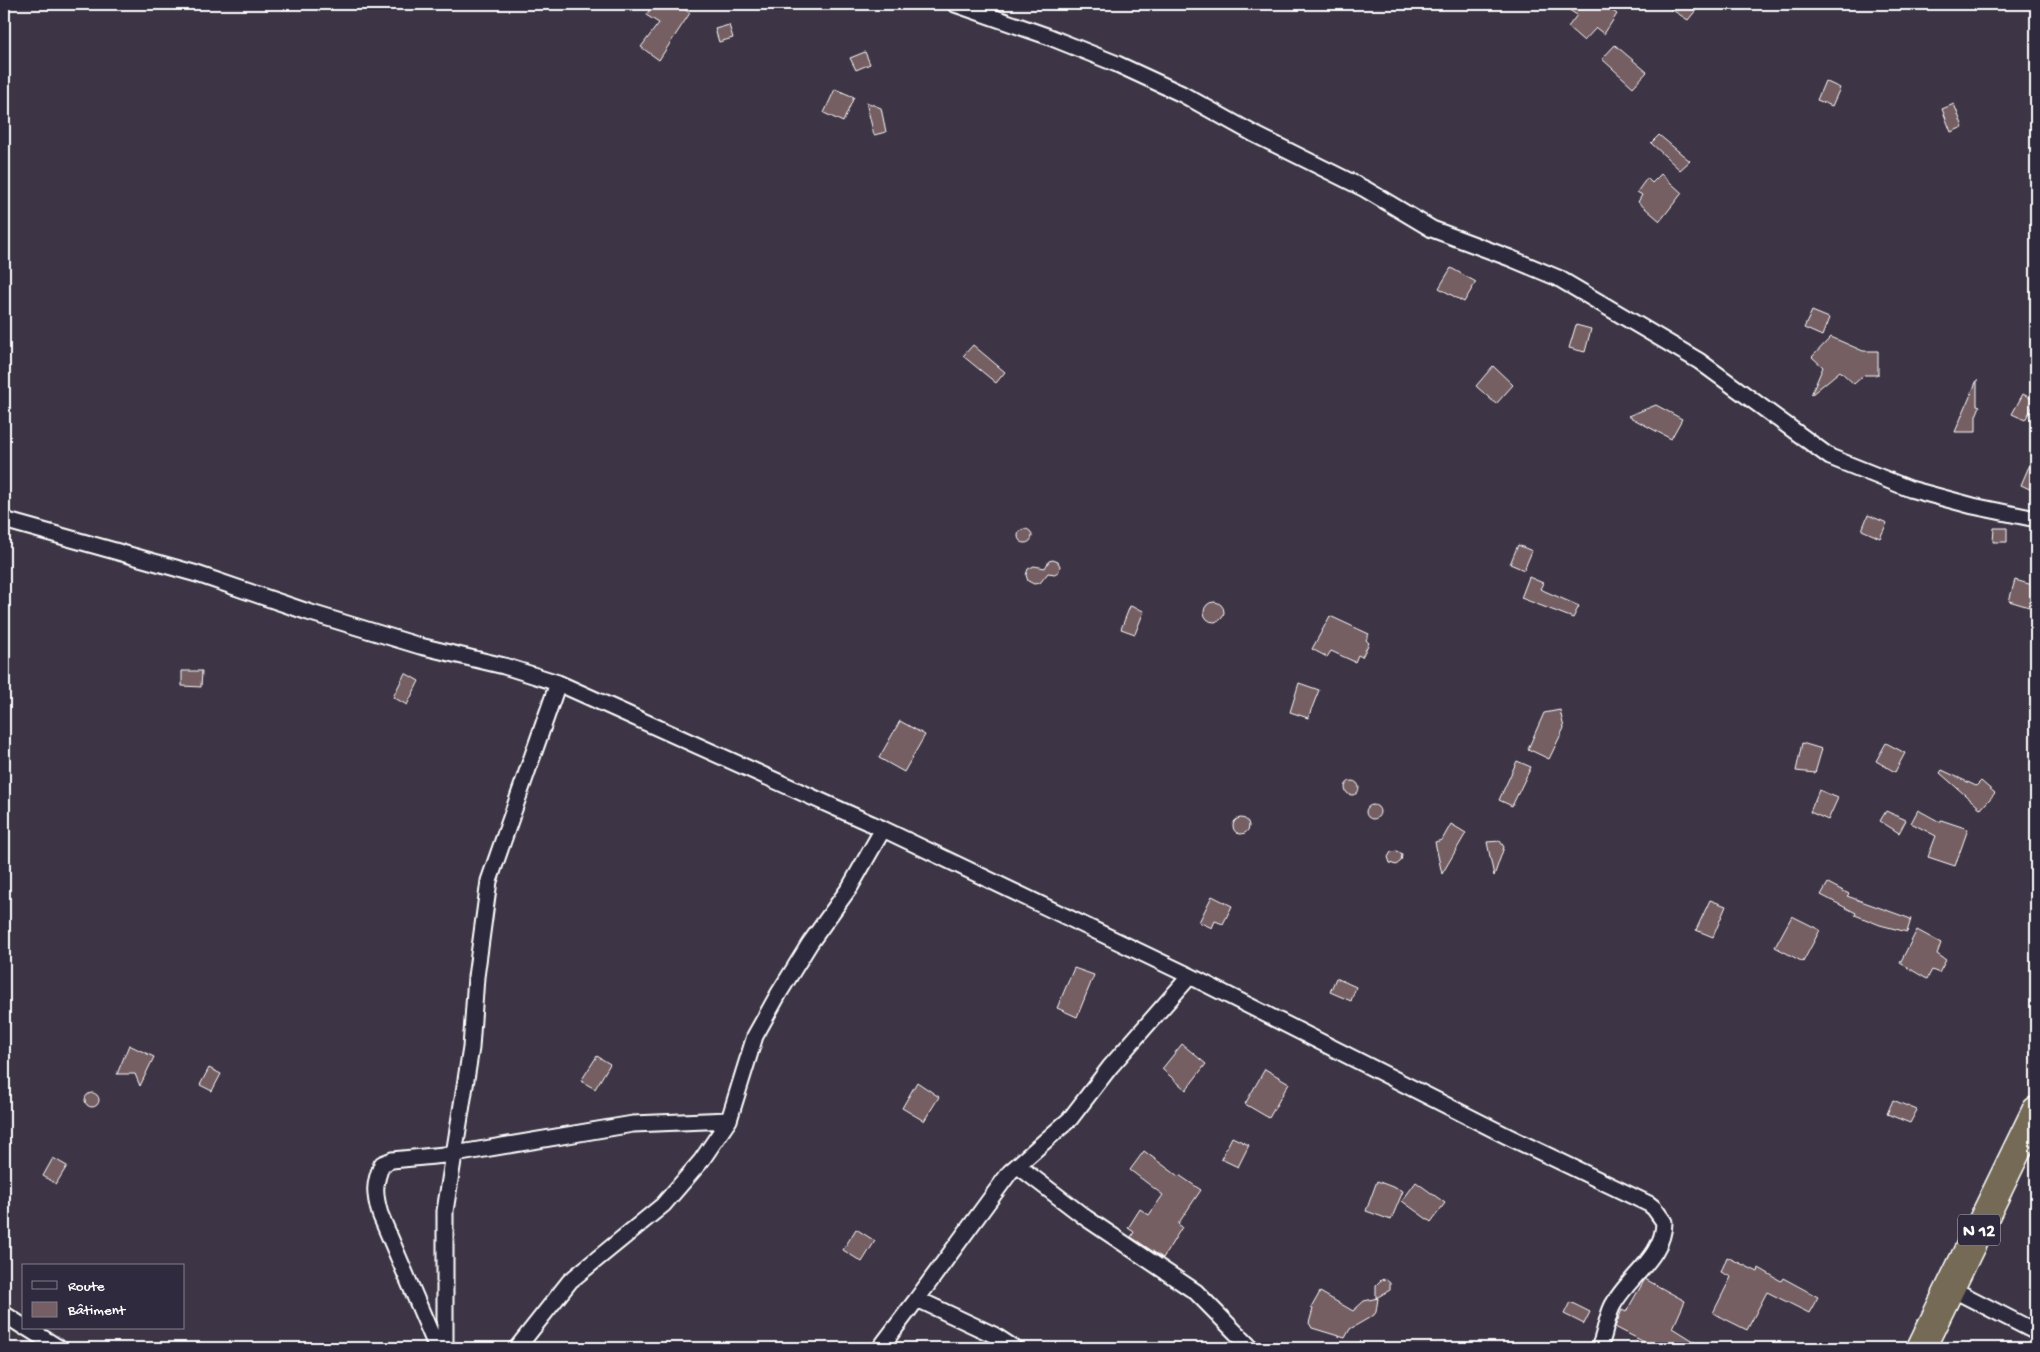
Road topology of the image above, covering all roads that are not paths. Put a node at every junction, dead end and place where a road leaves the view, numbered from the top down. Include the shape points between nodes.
1 (955, 4) edge
2 (2036, 519) edge
3 (4, 520) edge
4 (558, 683) junction
5 (883, 829) junction
6 (1190, 976) junction
7 (2036, 1111) edge
8 (729, 1120) junction
9 (455, 1154) junction
10 (1018, 1166) junction
11 (1950, 1288) junction
12 (917, 1298) junction
13 (4, 1314) edge
14 (22, 1325) edge
15 (30, 1330) edge
16 (2036, 1332) edge
17 (59, 1348) edge
18 (437, 1348) edge
19 (444, 1348) edge
20 (517, 1348) edge
21 (880, 1348) edge
22 (1014, 1348) edge
23 (1251, 1348) edge
24 (1599, 1348) edge
25 (1921, 1348) edge

1 - 2 street via 1117,64 1365,189 1432,229 1558,278 1699,361 1830,457 1910,490
3 - 4 street via 197,574 401,640
4 - 5 street
4 - 9 street via 489,881 476,977 471,1048
5 - 6 street
5 - 8 street via 755,1036
6 - 10 street via 1110,1067 1070,1119
6 - 24 street via 1654,1208 1664,1222 1662,1238 1653,1255 1612,1307
7 - 11 highway, N 12
8 - 9 street via 633,1124
8 - 20 street via 701,1161 663,1205 570,1281
9 - 18 street via 392,1160 382,1164 375,1180 380,1214
9 - 19 street via 445,1212
10 - 12 street via 1010,1172
10 - 23 street via 1086,1218 1196,1292
11 - 16 street
11 - 25 highway, N 12
12 - 21 street
12 - 22 street
13 - 14 street
15 - 17 street

